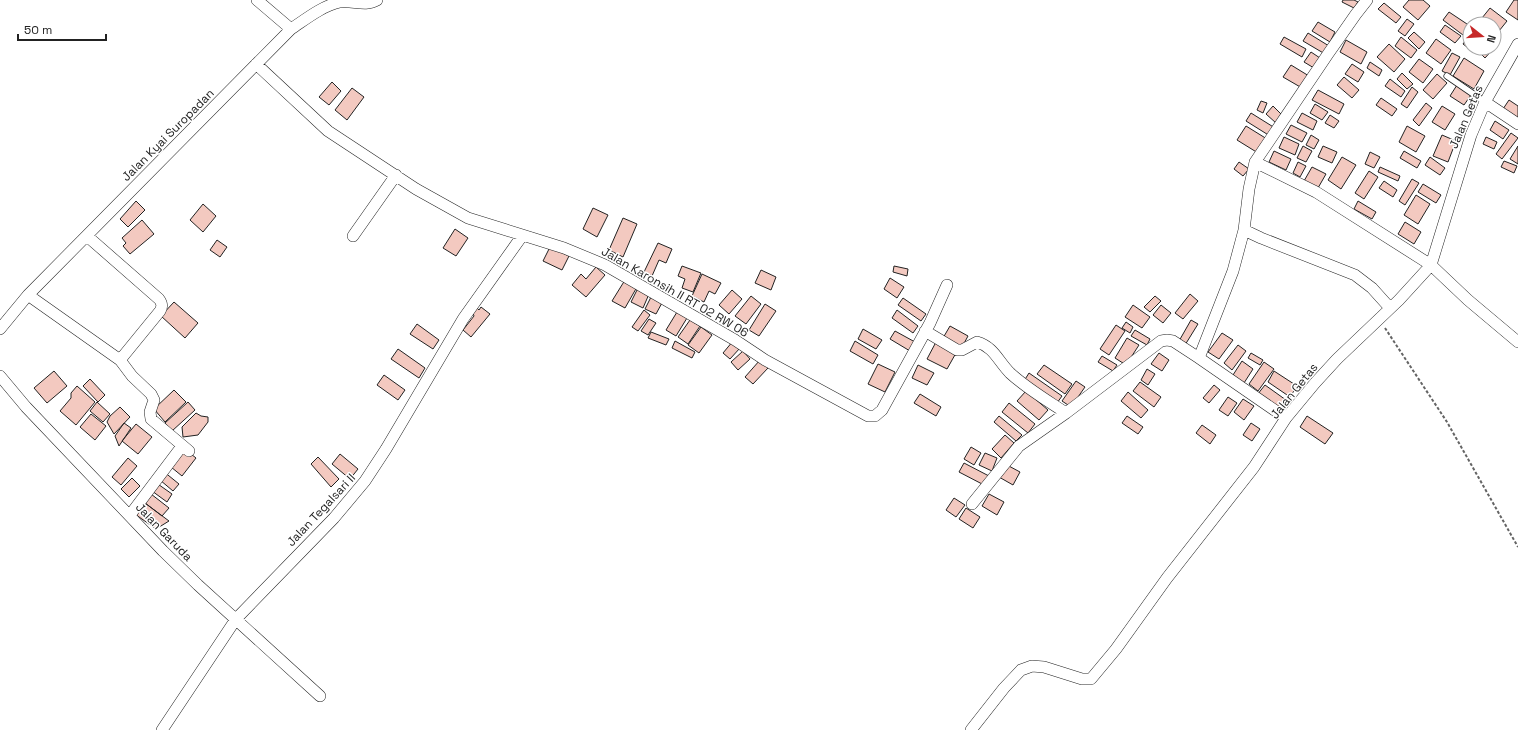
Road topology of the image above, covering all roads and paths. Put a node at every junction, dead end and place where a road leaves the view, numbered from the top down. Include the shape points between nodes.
1 (257, 0) edge
2 (377, 0) edge
3 (1367, 0) edge
4 (291, 29) junction
5 (1518, 44) edge
6 (256, 64) junction
7 (1447, 76) dead end
8 (1485, 102) junction
9 (1518, 124) edge
10 (1255, 162) junction
11 (396, 175) junction
12 (1244, 230) junction
13 (86, 236) junction
14 (352, 236) dead end
15 (522, 236) junction
16 (1431, 265) junction
17 (947, 285) dead end
18 (28, 295) junction
19 (1390, 308) junction
20 (1379, 319) junction
21 (0, 329) edge
22 (925, 331) junction
23 (1518, 342) edge
24 (1199, 358) junction
25 (120, 360) junction
26 (0, 376) edge
27 (1066, 414) junction
28 (1286, 418) junction
29 (972, 504) dead end
30 (130, 515) junction
31 (1518, 548) edge
32 (236, 619) junction
33 (320, 696) dead end
34 (162, 730) edge
35 (971, 730) edge

1 - 4 street
2 - 4 street, Jalan Kyai Suropadan via 368,4 346,1 325,7
3 - 10 street
4 - 6 street, Jalan Kyai Suropadan
5 - 8 street, Jalan Getas
6 - 11 street, Jalan Karonsih II RT 02 RW 06 via 328,131
6 - 13 street, Jalan Kyai Suropadan
7 - 8 lane
8 - 9 street
8 - 16 street, Jalan Getas via 1461,165
10 - 12 street via 1248,189
10 - 16 street via 1316,192
11 - 14 street
11 - 15 street, Jalan Karonsih II RT 02 RW 06 via 468,218
12 - 19 street via 1355,275 1372,288
12 - 24 street via 1229,281
13 - 18 street, Jalan Kyai Suropadan
13 - 25 street via 162,303 160,311
15 - 22 street, Jalan Karonsih II RT 02 RW 06 via 564,248 605,265 736,340 765,360 868,416 875,416 882,410
15 - 32 street, Jalan Tegalsari II via 463,319 365,481 334,518
16 - 19 street, Jalan Getas
16 - 23 street
17 - 22 street, Jalan Karonsih II RT 02 RW 06
18 - 21 street, Jalan Kyai Suropadan
18 - 25 street
19 - 20 street, Jalan Getas
20 - 28 street, Jalan Getas via 1319,379
20 - 31 path via 1447,422
22 - 27 street via 957,350 977,342 984,344 992,349 1010,373
24 - 27 street via 1173,341 1161,341
24 - 28 street
25 - 30 street via 154,398 151,419 186,448
26 - 30 street, Jalan Garuda via 26,407
27 - 29 street via 1019,446
28 - 35 street, Jalan Getas via 1254,468 1091,678 1082,679 1044,667 1032,666 1021,670
30 - 32 street, Jalan Garuda via 163,551
32 - 33 street, Jalan Garuda
32 - 34 street, Jalan Tegalsari II

